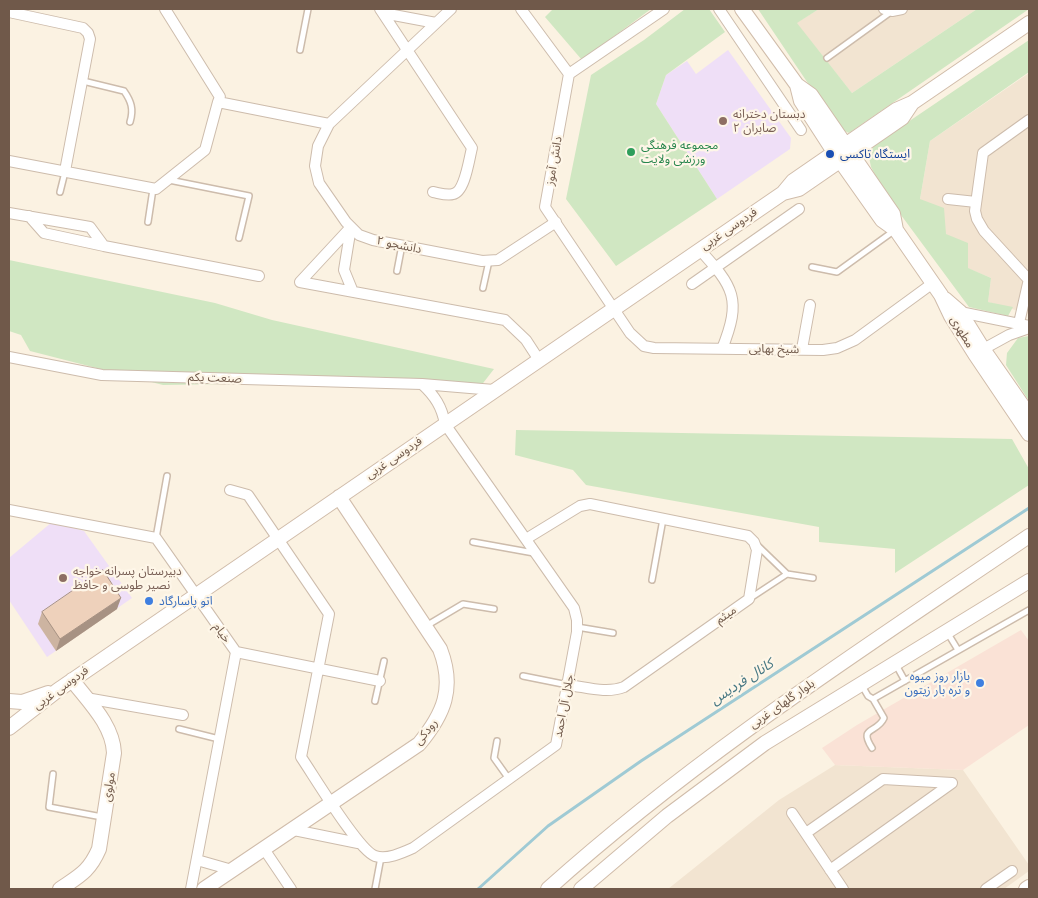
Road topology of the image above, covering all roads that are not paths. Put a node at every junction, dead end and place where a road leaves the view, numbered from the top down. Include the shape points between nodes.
1 (165, 9) edge
2 (308, 9) edge
3 (451, 9) edge
4 (521, 9) edge
5 (664, 9) edge
6 (719, 9) edge
7 (742, 9) edge
8 (893, 10) edge
9 (382, 11) edge
10 (9, 12) edge
11 (436, 23) junction
12 (1029, 23) edge
13 (300, 50) dead end
14 (407, 50) junction
15 (827, 58) dead end
16 (569, 74) junction
17 (83, 81) junction
18 (218, 102) junction
19 (1029, 120) edge
20 (130, 122) dead end
21 (329, 124) junction
22 (801, 130) dead end
23 (843, 153) junction
24 (9, 161) edge
25 (65, 171) junction
26 (168, 180) junction
27 (153, 188) junction
28 (60, 192) dead end
29 (433, 192) dead end
30 (948, 199) dead end
31 (976, 202) junction
32 (799, 209) dead end
33 (9, 212) edge
34 (29, 216) junction
35 (148, 222) dead end
36 (556, 222) junction
37 (351, 227) junction
38 (896, 230) junction
39 (239, 238) dead end
40 (402, 245) junction
41 (104, 246) junction
42 (699, 249) junction
43 (489, 261) junction
44 (812, 267) dead end
45 (716, 268) junction
46 (397, 271) dead end
47 (259, 276) dead end
48 (1029, 279) edge
49 (933, 283) junction
50 (692, 284) dead end
51 (483, 288) dead end
52 (353, 292) junction
53 (810, 305) dead end
54 (613, 308) junction
55 (955, 314) junction
56 (1026, 326) edge
57 (722, 349) junction
58 (802, 349) junction
59 (979, 352) junction
60 (9, 358) edge
61 (539, 360) junction
62 (422, 384) junction
63 (494, 390) junction
64 (1029, 415) edge
65 (445, 424) junction
66 (1029, 434) edge
67 (167, 476) dead end
68 (230, 490) dead end
69 (339, 497) junction
70 (9, 510) edge
71 (663, 519) junction
72 (1029, 536) edge
73 (156, 538) junction
74 (278, 538) junction
75 (526, 539) junction
76 (473, 542) dead end
77 (754, 542) junction
78 (536, 553) junction
79 (787, 574) junction
80 (813, 578) dead end
81 (652, 580) dead end
82 (1029, 581) edge
83 (195, 595) junction
84 (749, 599) junction
85 (494, 609) dead end
86 (1029, 610) edge
87 (425, 626) junction
88 (577, 627) junction
89 (947, 631) junction
90 (613, 634) dead end
91 (958, 650) junction
92 (236, 652) junction
93 (384, 661) dead end
94 (895, 663) junction
95 (318, 668) junction
96 (523, 676) dead end
97 (72, 680) junction
98 (380, 681) junction
99 (905, 681) junction
100 (860, 684) junction
101 (568, 685) junction
102 (58, 690) junction
103 (86, 698) junction
104 (873, 699) junction
105 (9, 701) edge
106 (376, 701) dead end
107 (184, 715) dead end
108 (9, 728) edge
109 (179, 729) dead end
110 (219, 739) junction
111 (497, 741) dead end
112 (872, 748) dead end
113 (53, 774) dead end
114 (509, 779) junction
115 (332, 803) junction
116 (792, 813) dead end
117 (104, 818) junction
118 (294, 830) junction
119 (806, 834) junction
120 (358, 843) junction
121 (264, 849) junction
122 (381, 857) junction
123 (197, 860) junction
124 (232, 870) junction
125 (830, 870) junction
126 (1012, 871) dead end
127 (1029, 887) edge
128 (60, 889) edge
129 (191, 889) edge
130 (204, 889) edge
131 (292, 889) edge
132 (375, 889) edge
133 (548, 889) edge
134 (581, 889) edge
135 (843, 889) edge
136 (986, 889) edge
137 (1026, 889) edge

1 - 18 street via 220,97
2 - 13 lane
3 - 11 street
4 - 16 street
5 - 16 street
6 - 22 street
7 - 23 main road, مطهری via 797,85 801,101
8 - 15 lane
9 - 11 street
9 - 14 street
10 - 17 street via 83,28 90,39
11 - 14 street
12 - 23 main road, فردوسی غربی via 912,103 896,110
14 - 21 street
14 - 29 street via 472,148 459,191 452,195
16 - 36 street, دانش آموز via 545,207
17 - 20 lane via 124,90 132,106
17 - 25 street
18 - 21 street
18 - 26 street via 205,150
19 - 31 street via 983,153
21 - 37 street, دانشجو ۲ via 318,146 315,166 319,183
23 - 38 main road, مطهری via 882,220
23 - 42 main road, فردوسی غربی via 793,182 783,193
24 - 25 street
25 - 27 street
25 - 28 lane
26 - 27 street
26 - 39 lane via 248,196
27 - 35 lane
30 - 31 street
31 - 48 street via 974,211 984,231
32 - 45 street
33 - 34 street
34 - 41 street via 44,233
34 - 41 street via 90,227
36 - 43 street via 498,260
36 - 54 street, دانش آموز
37 - 40 street, دانشجو ۲ via 359,235 373,240
37 - 52 street via 344,270
37 - 52 street via 300,282
38 - 44 lane via 837,272
38 - 49 main road, مطهری
40 - 43 street, دانشجو ۲
40 - 46 lane
41 - 47 street
42 - 45 street
42 - 54 main road, فردوسی غربی
43 - 51 lane
45 - 50 street
45 - 57 street via 729,286 734,300 730,328
48 - 56 street
49 - 55 main road, مطهری
49 - 58 street, شیخ بهایی via 855,340 837,348
52 - 61 street via 505,320 526,340
53 - 58 street
54 - 57 street, شیخ بهایی via 644,346
54 - 61 main road, فردوسی غربی
55 - 56 street
55 - 59 main road, مطهری
56 - 59 street
57 - 58 street, شیخ بهایی
59 - 64 main road
59 - 66 main road, مطهری
60 - 62 street, صنعت یکم via 102,375
61 - 63 main road, فردوسی غربی
62 - 63 street, صنعت یکم
62 - 65 street via 443,411
63 - 65 main road, فردوسی غربی
65 - 69 main road, فردوسی غربی
65 - 75 street, جلال آل احمد
67 - 73 lane
68 - 74 street via 248,495
69 - 74 main road, فردوسی غربی
69 - 87 main road, رودکی
70 - 73 street
71 - 75 street via 590,504 580,506
71 - 77 street via 748,536
71 - 81 lane
72 - 133 main road, بلوار گلهای غربی via 750,726 655,799
73 - 83 street, خیام
74 - 83 main road, فردوسی غربی
74 - 95 street via 329,614
75 - 78 street, جلال آل احمد
76 - 78 lane
77 - 79 lane
77 - 84 street, میثم via 757,550
78 - 88 street, جلال آل احمد via 574,608
79 - 80 lane
79 - 84 lane
82 - 89 main road, بلوار گلهای غربی
83 - 92 street, خیام
83 - 97 main road, فردوسی غربی
84 - 101 street, میثم via 624,687 607,690
85 - 87 lane via 463,604
86 - 91 lane
87 - 115 main road, رودکی via 440,650 448,678 441,713 419,744
88 - 90 lane
88 - 101 street, جلال آل احمد
89 - 91 lane
89 - 94 main road, بلوار گلهای غربی
91 - 99 lane
92 - 95 street
92 - 110 street, خیام
93 - 98 lane
94 - 99 lane
94 - 100 main road, بلوار گلهای غربی
95 - 98 street
95 - 115 street via 301,757
96 - 101 lane
97 - 102 main road, فردوسی غربی
97 - 103 main road, مولوی
98 - 106 lane
99 - 104 lane
100 - 104 lane
100 - 134 main road, بلوار گلهای غربی via 766,743 667,816
101 - 114 street, جلال آل احمد via 556,745
102 - 105 main road via 22,702
102 - 108 main road, فردوسی غربی
103 - 107 street
103 - 117 main road, مولوی via 114,740
104 - 112 lane via 884,718 866,735
109 - 110 lane
110 - 123 street, خیام
111 - 114 lane via 494,758
113 - 117 lane via 49,807
114 - 122 street, جلال آل احمد via 413,848 401,854
115 - 118 main road, رودکی
115 - 120 street
116 - 119 street
117 - 128 main road, مولوی via 94,861 87,871
118 - 120 street
118 - 121 main road, رودکی
119 - 125 street
119 - 125 street via 883,779 952,783
120 - 122 street
121 - 124 main road, رودکی
121 - 131 street
122 - 132 lane
123 - 124 street
123 - 129 street, خیام
124 - 130 main road, رودکی
125 - 135 street
126 - 136 street
127 - 137 main road

